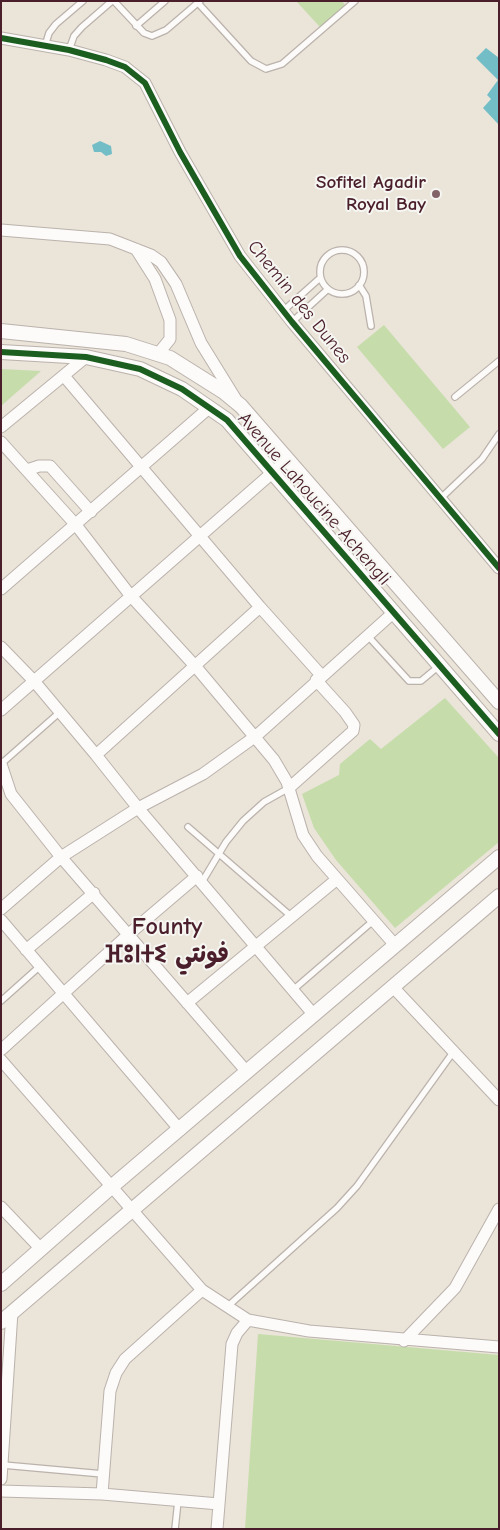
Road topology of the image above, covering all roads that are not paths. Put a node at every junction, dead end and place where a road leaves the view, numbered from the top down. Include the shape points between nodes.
1 (83, 1) edge
2 (113, 1) edge
3 (165, 1) edge
4 (355, 1) edge
5 (199, 2) edge
6 (136, 26) junction
7 (1, 38) edge
8 (45, 46) junction
9 (69, 50) junction
10 (1, 230) edge
11 (135, 247) junction
12 (320, 278) junction
13 (359, 285) junction
14 (328, 289) junction
15 (284, 311) junction
16 (292, 322) junction
17 (371, 326) dead end
18 (1, 331) edge
19 (1, 352) edge
20 (158, 354) junction
21 (86, 357) junction
22 (499, 361) edge
23 (64, 376) junction
24 (455, 397) dead end
25 (241, 406) junction
26 (210, 407) junction
27 (1, 427) edge
28 (499, 434) edge
29 (1, 442) edge
30 (288, 459) junction
31 (141, 468) junction
32 (27, 470) junction
33 (274, 472) junction
34 (441, 498) junction
35 (91, 512) junction
36 (76, 525) junction
37 (200, 536) junction
38 (499, 568) edge
39 (1, 589) edge
40 (130, 595) junction
41 (260, 608) junction
42 (393, 613) junction
43 (367, 635) junction
44 (3, 653) edge
45 (439, 666) junction
46 (196, 667) junction
47 (319, 678) junction
48 (34, 681) junction
49 (499, 702) edge
50 (1, 710) edge
51 (60, 712) junction
52 (499, 734) edge
53 (256, 736) junction
54 (96, 755) junction
55 (1, 764) edge
56 (289, 788) junction
57 (138, 808) junction
58 (188, 827) dead end
59 (220, 853) junction
60 (61, 857) junction
61 (499, 857) edge
62 (200, 879) junction
63 (336, 880) junction
64 (94, 893) junction
65 (499, 896) edge
66 (1, 909) edge
67 (292, 917) junction
68 (1, 920) edge
69 (373, 921) junction
70 (129, 934) junction
71 (256, 946) junction
72 (395, 946) junction
73 (26, 950) junction
74 (39, 967) junction
75 (392, 986) junction
76 (293, 990) junction
77 (64, 993) junction
78 (1, 1001) edge
79 (188, 1003) junction
80 (314, 1016) junction
81 (1, 1050) edge
82 (454, 1051) junction
83 (1, 1060) edge
84 (247, 1072) junction
85 (499, 1100) edge
86 (180, 1130) junction
87 (110, 1188) junction
88 (1, 1207) edge
89 (131, 1210) junction
90 (499, 1210) edge
91 (41, 1248) junction
92 (1, 1284) edge
93 (202, 1290) junction
94 (226, 1307) junction
95 (12, 1312) junction
96 (248, 1320) junction
97 (1, 1322) edge
98 (404, 1340) junction
99 (499, 1347) edge
100 (3, 1465) junction
101 (103, 1474) junction
102 (1, 1479) edge
103 (1, 1491) edge
104 (102, 1494) junction
105 (178, 1501) junction
106 (219, 1504) junction
107 (175, 1529) edge
108 (217, 1529) edge

1 - 8 lane via 56,24
2 - 6 lane
2 - 9 lane via 82,27 74,36
3 - 6 lane
4 - 5 lane via 282,64 266,69 251,62
5 - 6 lane via 157,35 148,35
7 - 8 street, Chemin des Dunes
8 - 9 street, Chemin des Dunes
9 - 15 street, Chemin des Dunes via 125,66 145,83 180,152 240,256
10 - 11 street via 110,239
11 - 20 street via 155,279 170,320 170,339
11 - 25 street via 156,258 167,270 201,343
12 - 13 lane via 320,268 330,254 339,250 349,251 363,266
12 - 14 lane
12 - 15 lane
13 - 14 lane via 350,292 338,294
13 - 17 lane via 366,296
14 - 16 lane
15 - 16 street, Chemin des Dunes
16 - 34 street, Chemin des Dunes
18 - 20 street, Avenue Lahoucine Achengli via 126,344
19 - 21 street, Avenue Lahoucine Achengli
20 - 25 street, Avenue Lahoucine Achengli via 194,372
21 - 23 street
21 - 26 street, Avenue Lahoucine Achengli via 161,377
22 - 24 lane
23 - 27 street
23 - 31 street
25 - 30 street, Avenue Lahoucine Achengli
26 - 31 street
26 - 33 street, Avenue Lahoucine Achengli via 227,420
28 - 34 lane via 482,459
29 - 32 street
30 - 33 street
30 - 49 street, Avenue Lahoucine Achengli
31 - 35 street
31 - 37 street
32 - 35 street via 50,466
32 - 36 street
33 - 37 street
33 - 42 street, Avenue Lahoucine Achengli
34 - 38 street, Chemin des Dunes
35 - 36 street
36 - 39 street
36 - 40 street
37 - 40 street
37 - 41 street
40 - 46 street
40 - 48 street
41 - 46 street
41 - 47 street
42 - 43 street
42 - 45 street, Avenue Lahoucine Achengli
43 - 45 lane via 409,681 421,681
43 - 47 street
44 - 48 street
45 - 52 street, Avenue Lahoucine Achengli
46 - 53 street
46 - 54 street
47 - 53 street
47 - 56 street via 354,726 353,731
48 - 50 street
48 - 51 street
51 - 54 street
51 - 55 lane
53 - 56 street
53 - 57 street via 203,774
54 - 57 street
55 - 60 street via 11,794
56 - 59 lane via 253,811
56 - 63 street via 304,835
57 - 60 street
57 - 62 street
58 - 59 lane
59 - 62 lane
59 - 67 lane
60 - 64 street
60 - 66 street
61 - 72 street
62 - 70 street
62 - 71 street
63 - 67 street
63 - 69 street
64 - 70 street
64 - 73 street
65 - 75 street
67 - 71 street
68 - 73 street
69 - 72 street
69 - 76 lane
70 - 77 street
70 - 79 street
71 - 76 street
71 - 79 street
72 - 80 street
73 - 74 street
74 - 77 street
74 - 78 lane
75 - 82 street
75 - 89 street
76 - 80 street
77 - 81 street
77 - 86 street
79 - 84 street
80 - 84 street
82 - 85 street
82 - 94 lane via 358,1186
83 - 87 street
84 - 86 street
86 - 87 street
87 - 89 street
87 - 91 street
88 - 91 street
89 - 93 street
89 - 95 street
90 - 98 street via 460,1280
91 - 92 street
93 - 94 street
93 - 101 street via 125,1359 116,1373 110,1392
94 - 96 street
95 - 97 street
95 - 100 street
96 - 98 street via 309,1331
96 - 106 street via 232,1344
98 - 99 street
100 - 101 lane
100 - 102 street
101 - 104 street
103 - 104 street
104 - 105 street
105 - 106 street
105 - 107 lane
106 - 108 street

